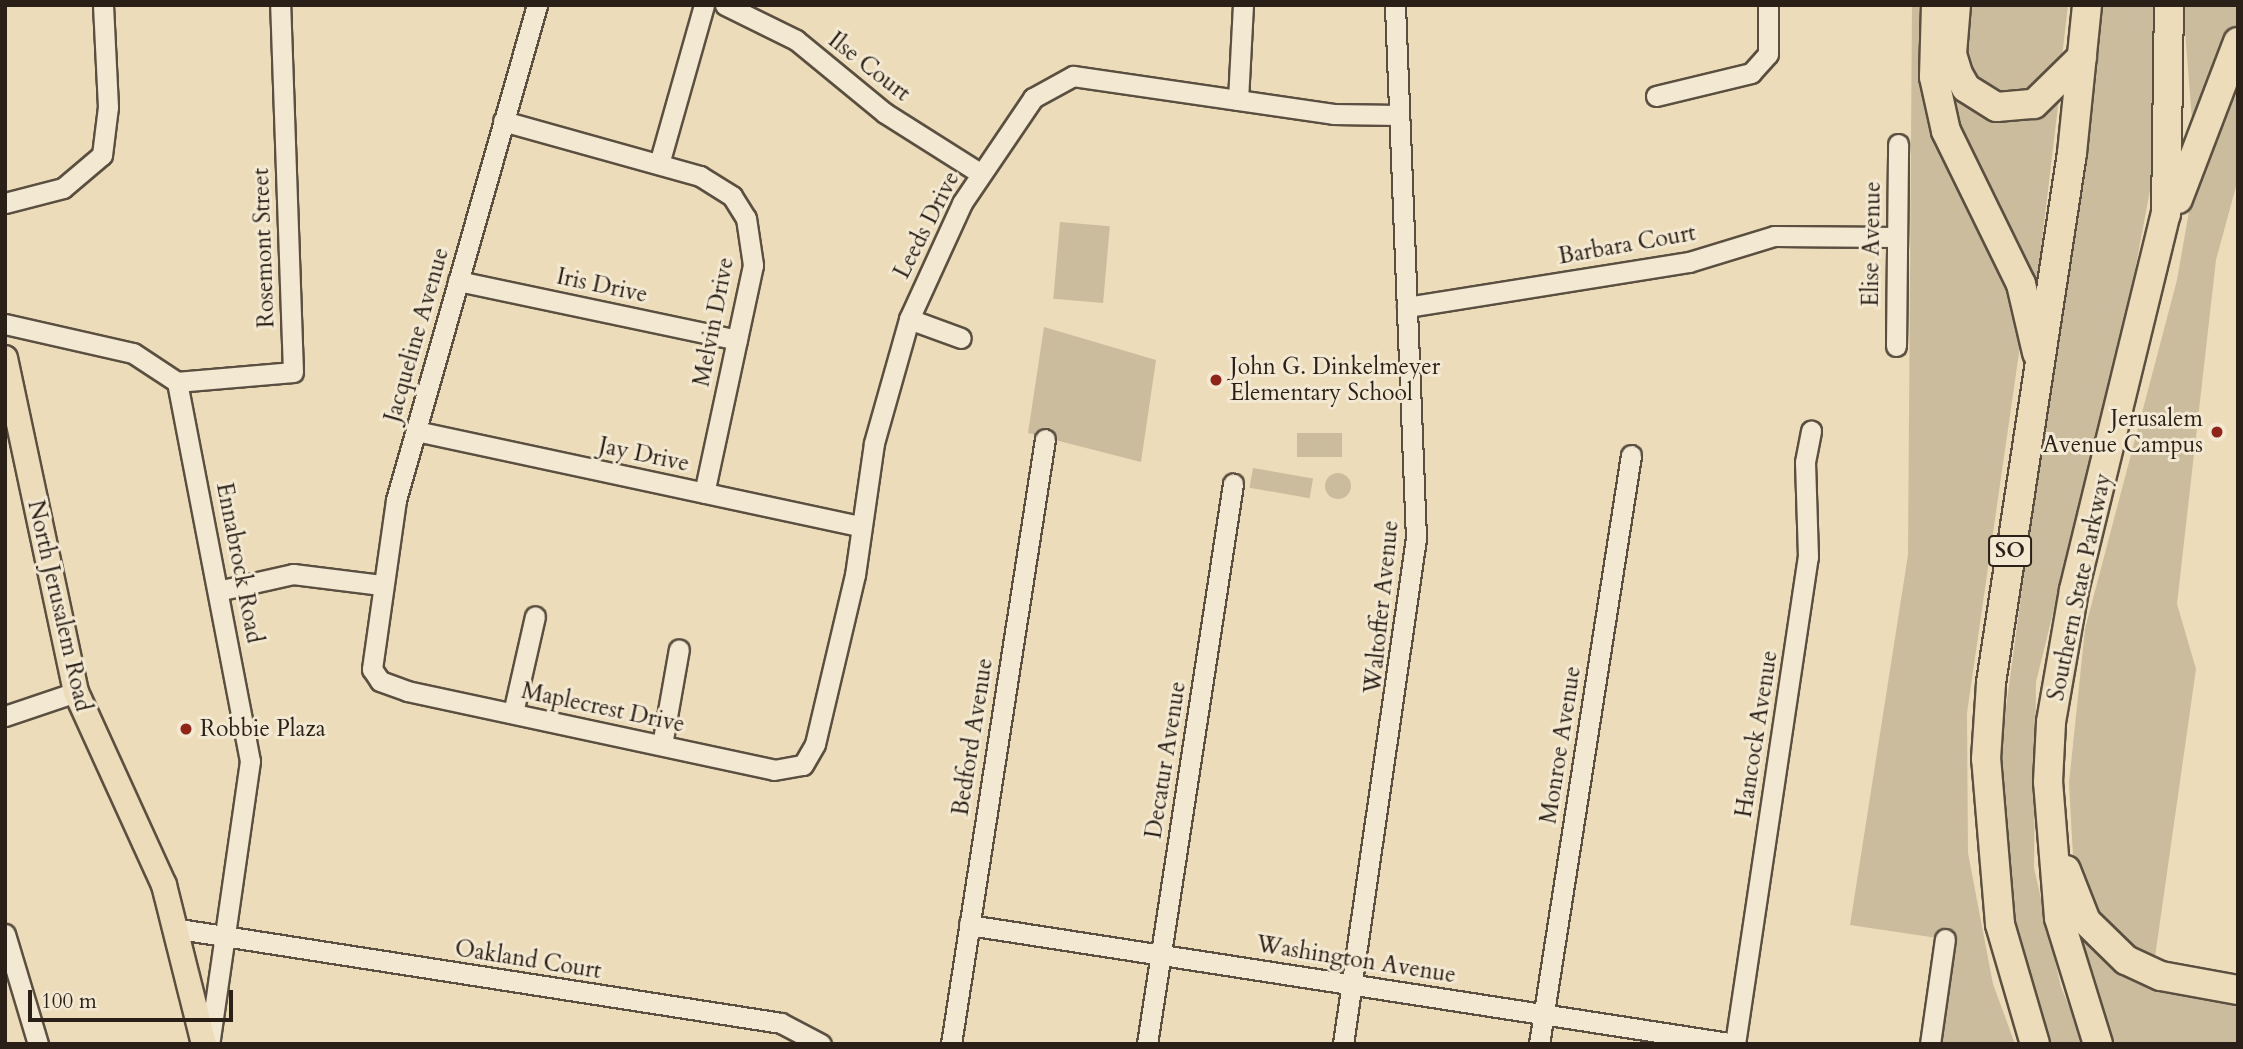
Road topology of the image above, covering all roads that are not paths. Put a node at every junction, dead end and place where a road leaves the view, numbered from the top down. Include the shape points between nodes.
1 (103, 5) edge
2 (280, 5) edge
3 (537, 5) edge
4 (704, 5) edge
5 (725, 5) edge
6 (1243, 5) edge
7 (1395, 5) edge
8 (1768, 5) edge
9 (1936, 5) edge
10 (1956, 5) edge
11 (2087, 5) edge
12 (2169, 5) edge
13 (2238, 42) edge
14 (2082, 57) junction
15 (1656, 96) dead end
16 (1238, 100) junction
17 (1399, 115) junction
18 (503, 121) junction
19 (1898, 144) dead end
20 (659, 164) junction
21 (980, 173) junction
22 (5, 203) edge
23 (1896, 237) junction
24 (458, 281) junction
25 (1407, 307) junction
26 (909, 319) junction
27 (5, 324) edge
28 (2140, 329) junction
29 (961, 338) dead end
30 (737, 340) junction
31 (1896, 346) dead end
32 (5, 358) edge
33 (2038, 358) junction
34 (177, 382) junction
35 (416, 431) junction
36 (1811, 431) dead end
37 (1045, 439) dead end
38 (1631, 455) dead end
39 (1233, 484) dead end
40 (704, 493) junction
41 (861, 526) junction
42 (381, 585) junction
43 (222, 590) junction
44 (534, 616) dead end
45 (679, 649) dead end
46 (380, 681) joint
47 (76, 692) junction
48 (513, 713) junction
49 (5, 716) edge
50 (662, 745) junction
51 (812, 753) joint
52 (2048, 782) junction
53 (969, 925) junction
54 (179, 929) junction
55 (5, 934) edge
56 (222, 936) junction
57 (1945, 939) dead end
58 (1161, 955) junction
59 (1353, 984) junction
60 (2238, 990) edge
61 (1543, 1014) junction
62 (38, 1044) edge
63 (206, 1044) edge
64 (821, 1044) edge
65 (951, 1044) edge
66 (1147, 1044) edge
67 (1343, 1044) edge
68 (1539, 1044) edge
69 (1735, 1044) edge
70 (1930, 1044) edge
71 (2035, 1044) edge
72 (2098, 1044) edge

1 - 22 street via 108,107 102,155 64,188
2 - 34 street, Rosemont Street via 293,372
3 - 18 street, Jacqueline Avenue
4 - 20 street
5 - 21 street, Ilse Court via 796,40 885,113
6 - 16 street
7 - 17 street, Waltoffer Avenue
8 - 15 street via 1768,54 1751,74
9 - 33 highway via 1934,77 1946,131 2021,285
10 - 14 highway via 1952,54 1958,74 1966,88 1997,107 2019,108 2045,98
11 - 14 highway, SO
12 - 28 highway, Southern State Parkway via 2169,172
13 - 28 highway via 2199,131
14 - 33 highway, SO
16 - 17 street, Leeds Drive via 1333,114
16 - 21 street, Leeds Drive via 1063,77 1033,98
17 - 25 street, Waltoffer Avenue
18 - 20 street, Melvin Drive
18 - 24 street, Jacqueline Avenue
19 - 23 street, Elise Avenue
20 - 30 street, Melvin Drive via 713,182 746,218 753,265
21 - 26 street, Leeds Drive
23 - 25 street, Barbara Court via 1774,236 1689,262
23 - 31 street, Elise Avenue
24 - 30 street, Iris Drive
24 - 35 street, Jacqueline Avenue
25 - 59 street, Waltoffer Avenue via 1416,538
26 - 29 street
26 - 41 street, Leeds Drive via 879,420
27 - 34 street via 133,353
28 - 52 highway, Southern State Parkway via 2058,664
30 - 40 street, Melvin Drive
32 - 47 main road, North Jerusalem Road
33 - 71 highway, SO via 1986,759 2000,924
34 - 43 street, Ennabrock Road
35 - 40 street, Jay Drive
35 - 42 street, Jacqueline Avenue
36 - 69 street, Hancock Avenue via 1805,462 1808,557
37 - 53 street, Bedford Avenue
38 - 61 street, Monroe Avenue
39 - 58 street, Decatur Avenue
40 - 41 street, Jay Drive
41 - 51 street, Leeds Drive
42 - 43 street via 293,575
42 - 46 street, Jacqueline Avenue via 372,669
43 - 56 street, Ennabrock Road via 250,761
44 - 48 street
45 - 50 street
46 - 48 street, Maplecrest Drive
47 - 49 street
47 - 54 main road, North Jerusalem Road
48 - 50 street, Maplecrest Drive
50 - 51 street, Maplecrest Drive via 774,770 803,765
52 - 60 highway via 2070,886 2099,937 2148,972
52 - 72 highway, Southern State Parkway via 2059,918
53 - 58 street, Washington Avenue
53 - 65 street, Bedford Avenue
54 - 56 street
54 - 63 main road, North Jerusalem Road
55 - 62 street
56 - 63 street, Ennabrock Road
56 - 64 street, Oakland Court via 781,1023
57 - 70 street
58 - 59 street, Washington Avenue
58 - 66 street, Decatur Avenue
59 - 61 street, Washington Avenue
59 - 67 street, Waltoffer Avenue
61 - 68 street, Monroe Avenue
61 - 69 street, Washington Avenue

